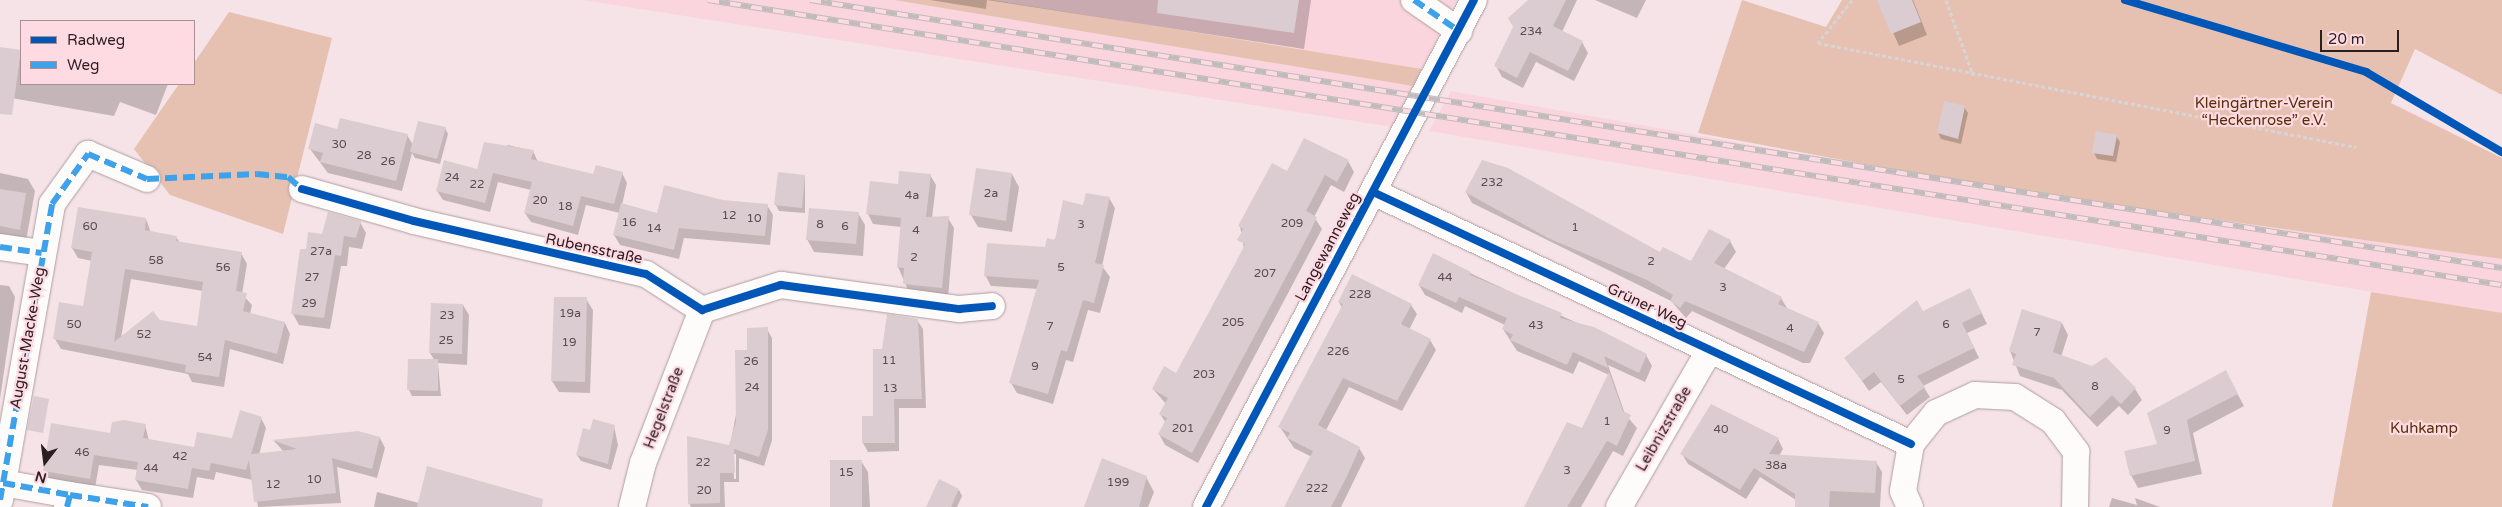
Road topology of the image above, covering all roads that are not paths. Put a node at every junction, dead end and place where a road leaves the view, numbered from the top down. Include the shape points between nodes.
1 (1414, 0) edge
2 (1474, 0) edge
3 (1459, 31) junction
4 (147, 179) dead end
5 (302, 189) dead end
6 (1373, 192) junction
7 (0, 247) edge
8 (42, 253) junction
9 (992, 306) dead end
10 (702, 310) junction
11 (1709, 351) junction
12 (1910, 444) junction
13 (2, 491) edge
14 (68, 501) edge
15 (148, 507) edge
16 (632, 507) edge
17 (1206, 507) edge
18 (1619, 507) edge
19 (1910, 507) edge
20 (2075, 507) edge

1 - 3 street
2 - 3 street, Langewanneweg
3 - 6 street, Langewanneweg
4 - 8 street, August-Macke-Weg via 88,154 52,204
5 - 10 street, Rubensstraße via 520,247 646,274
6 - 11 street, Grüner Weg
6 - 17 street, Langewanneweg
7 - 8 street, August-Macke-Weg
8 - 13 street, August-Macke-Weg
9 - 10 street via 959,309 781,285
10 - 16 street, Hegelstraße via 643,463
11 - 12 street, Grüner Weg
11 - 18 street, Leibnizstraße
12 - 19 street via 1903,491
12 - 20 street via 1936,413 1975,394 2015,397 2053,421 2076,452
13 - 14 street, August-Macke-Weg
14 - 15 street, August-Macke-Weg

